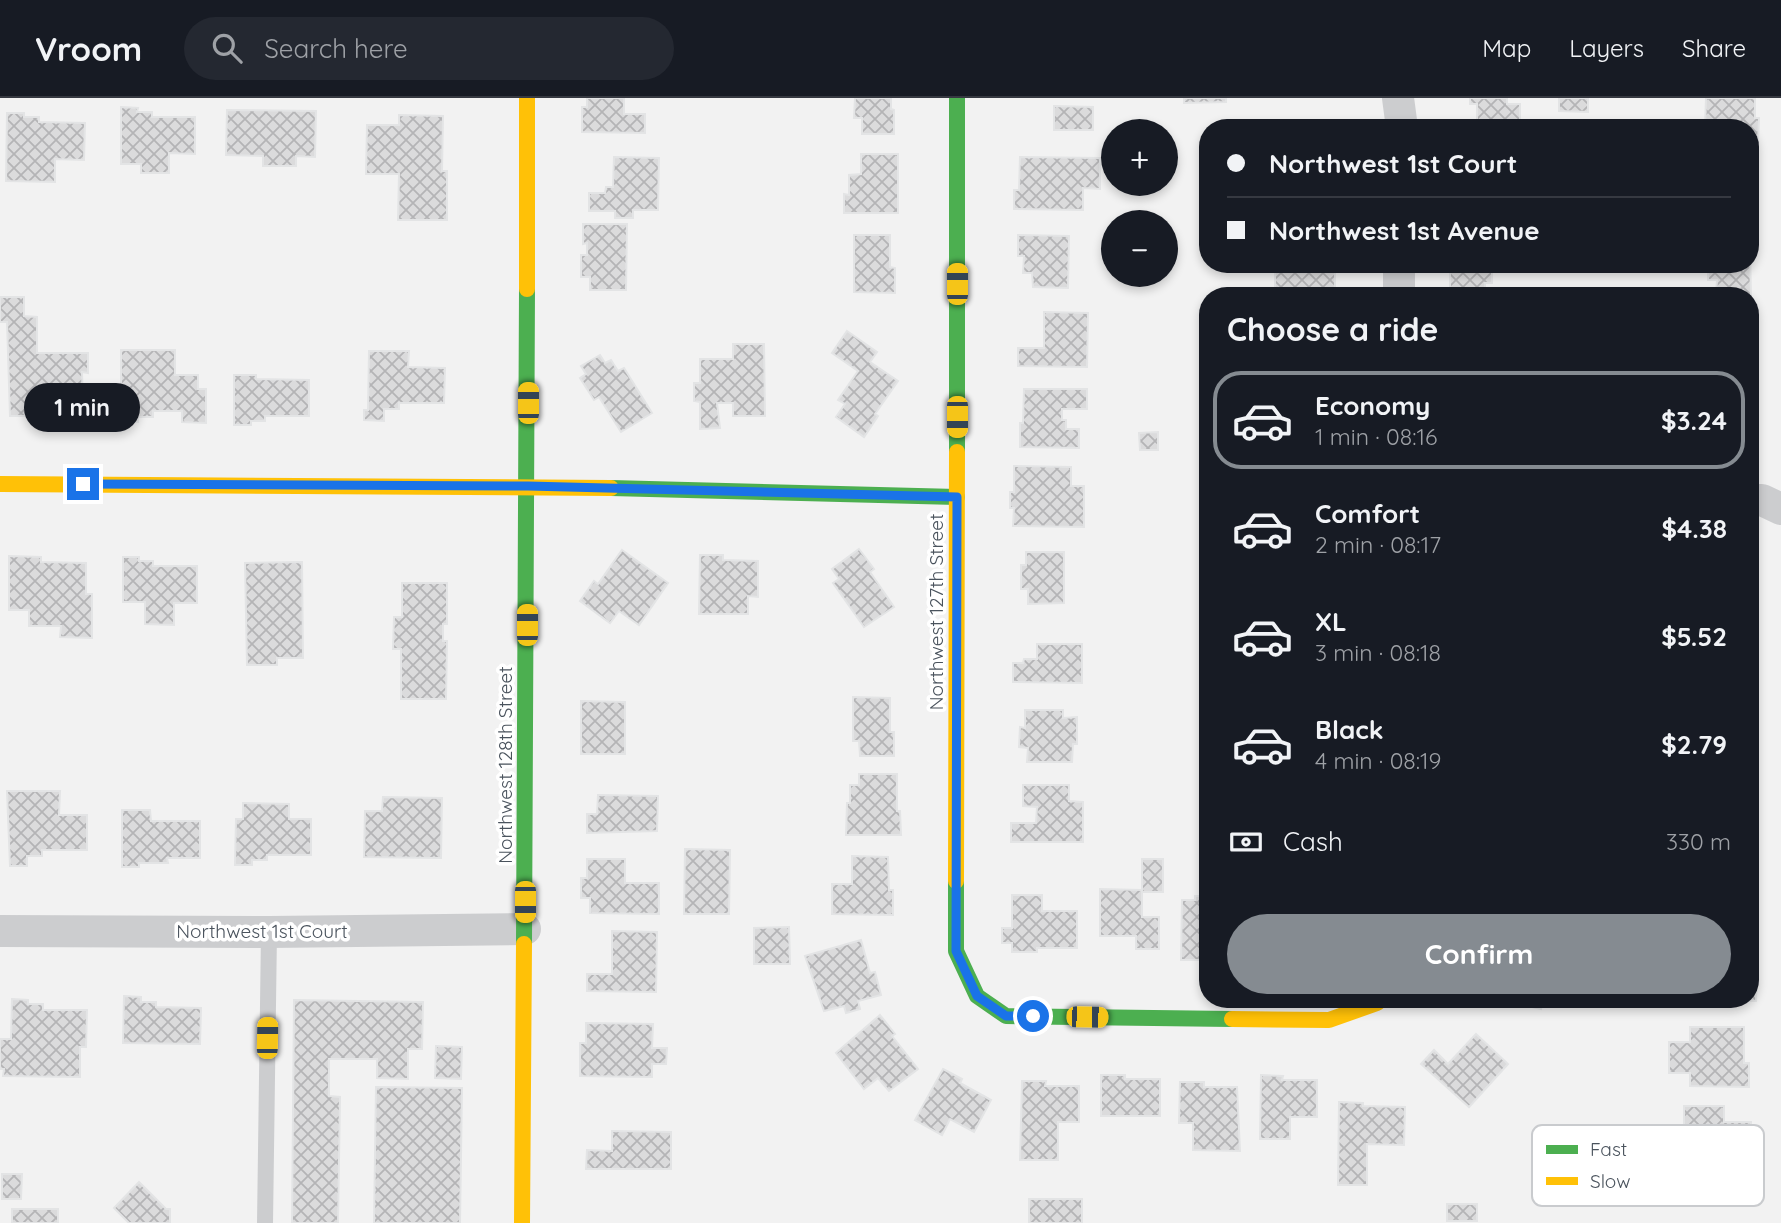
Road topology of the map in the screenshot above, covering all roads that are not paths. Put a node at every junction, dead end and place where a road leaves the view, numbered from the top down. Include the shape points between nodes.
1 (527, 98) edge
2 (957, 98) edge
3 (1398, 98) edge
4 (1401, 119) edge
5 (0, 484) edge
6 (528, 486) junction
7 (957, 497) junction
8 (525, 929) junction
9 (0, 931) edge
10 (269, 932) junction
11 (1359, 1008) edge
12 (265, 1223) edge
13 (522, 1223) edge

1 - 6 street, Northwest 128th Street
2 - 7 street, Northwest 127th Street
3 - 4 street
5 - 6 street
6 - 7 street
6 - 8 street, Northwest 128th Street
7 - 11 street, Northwest 127th Street via 956,951 977,996 1006,1016 1329,1020
8 - 10 street, Northwest 1st Court
8 - 13 street, Northwest 128th Street
9 - 10 street, Northwest 1st Court
10 - 12 lane

